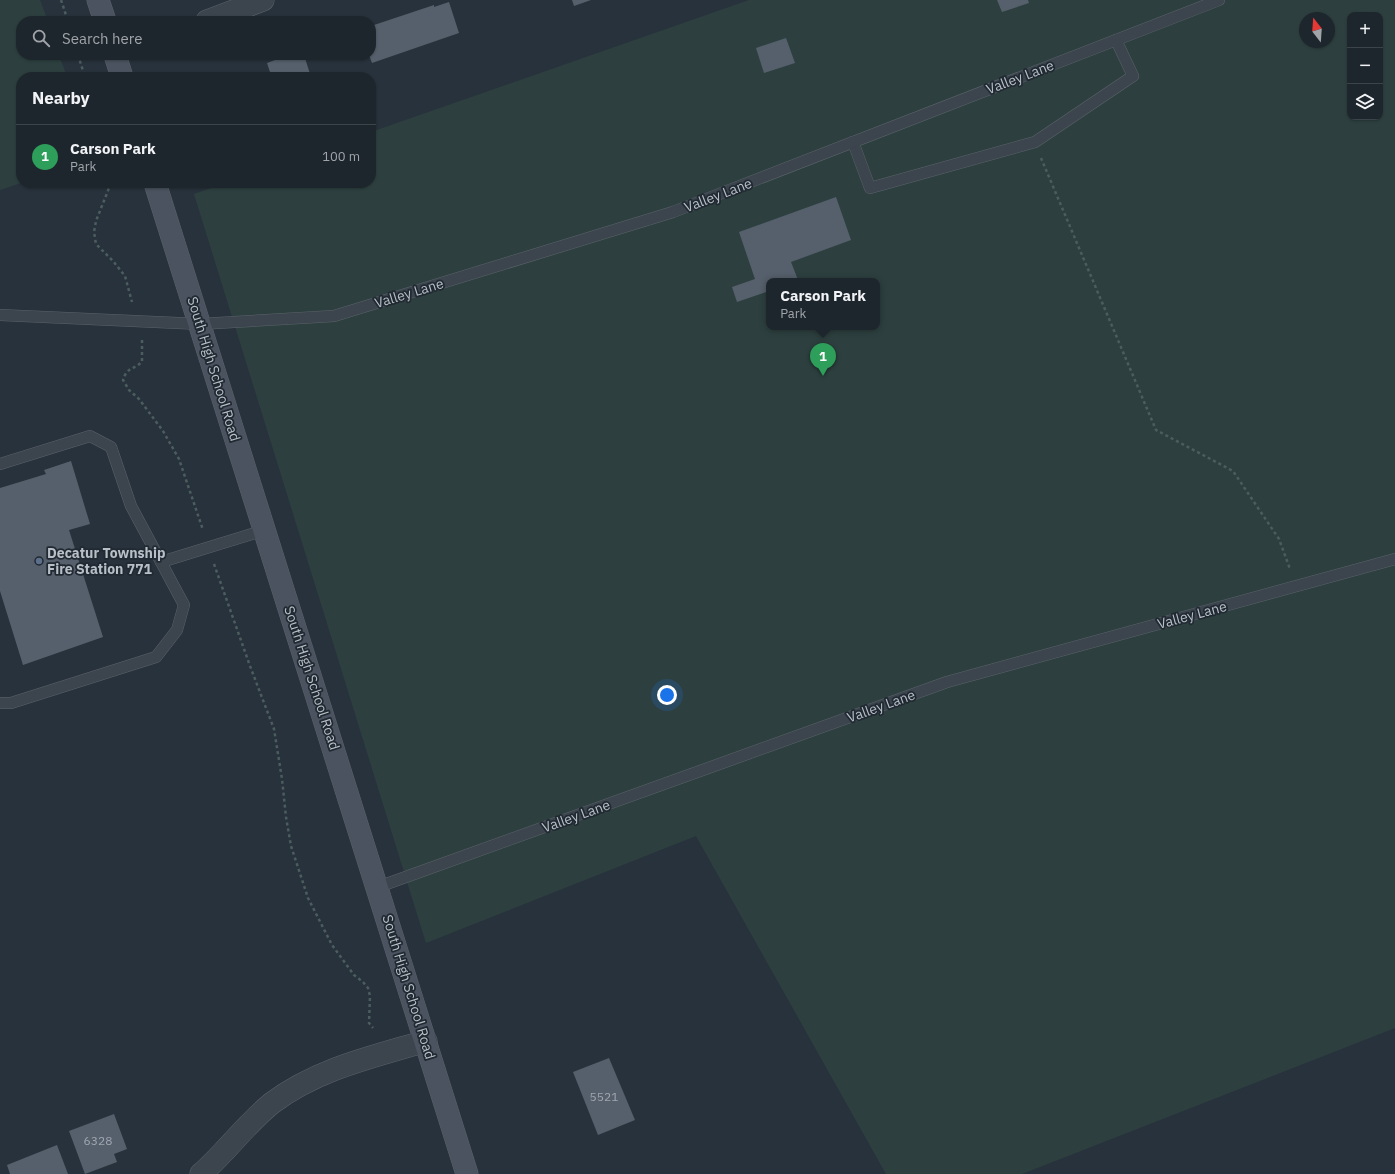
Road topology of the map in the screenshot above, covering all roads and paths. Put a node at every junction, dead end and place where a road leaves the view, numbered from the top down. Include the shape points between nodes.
1 (61, 0) edge
2 (98, 0) edge
3 (263, 0) edge
4 (1219, 0) edge
5 (66, 16) edge
6 (103, 16) edge
7 (220, 16) edge
8 (1116, 40) junction
9 (80, 60) edge
10 (117, 60) edge
11 (83, 72) edge
12 (121, 72) edge
13 (853, 142) junction
14 (1035, 142) junction
15 (109, 188) edge
16 (158, 188) edge
17 (125, 276) dead end
18 (0, 315) edge
19 (200, 324) junction
20 (142, 336) dead end
21 (0, 464) edge
22 (198, 514) dead end
23 (264, 530) junction
24 (1395, 559) edge
25 (161, 562) junction
26 (1296, 586) junction
27 (223, 592) dead end
28 (0, 703) edge
29 (378, 887) junction
30 (373, 1028) dead end
31 (426, 1041) junction
32 (201, 1174) edge
33 (467, 1174) edge

1 - 5 path
2 - 6 main road
3 - 7 street
4 - 8 lane, Valley Lane
8 - 13 lane, Valley Lane
8 - 14 lane via 1133,76
9 - 11 path
10 - 12 main road
13 - 14 lane via 870,188
13 - 19 lane, Valley Lane via 673,212 334,316
14 - 26 path via 1156,430 1233,471 1278,539
15 - 17 path via 96,221 96,244
16 - 19 main road, South High School Road
18 - 19 lane, Valley Lane
19 - 23 main road, South High School Road
20 - 22 path via 142,362 125,373 123,380 163,431 179,459
21 - 25 lane via 90,436 111,447 131,506
23 - 25 lane
23 - 29 main road, South High School Road
24 - 26 lane, Valley Lane
25 - 28 lane via 184,604 177,630 156,657 11,703
26 - 29 lane, Valley Lane via 947,682
27 - 30 path via 274,729 291,846 308,898 332,945 354,975 368,988 369,1023
29 - 31 main road, South High School Road
31 - 32 street via 346,1064 301,1084 271,1104
31 - 33 main road, South High School Road

